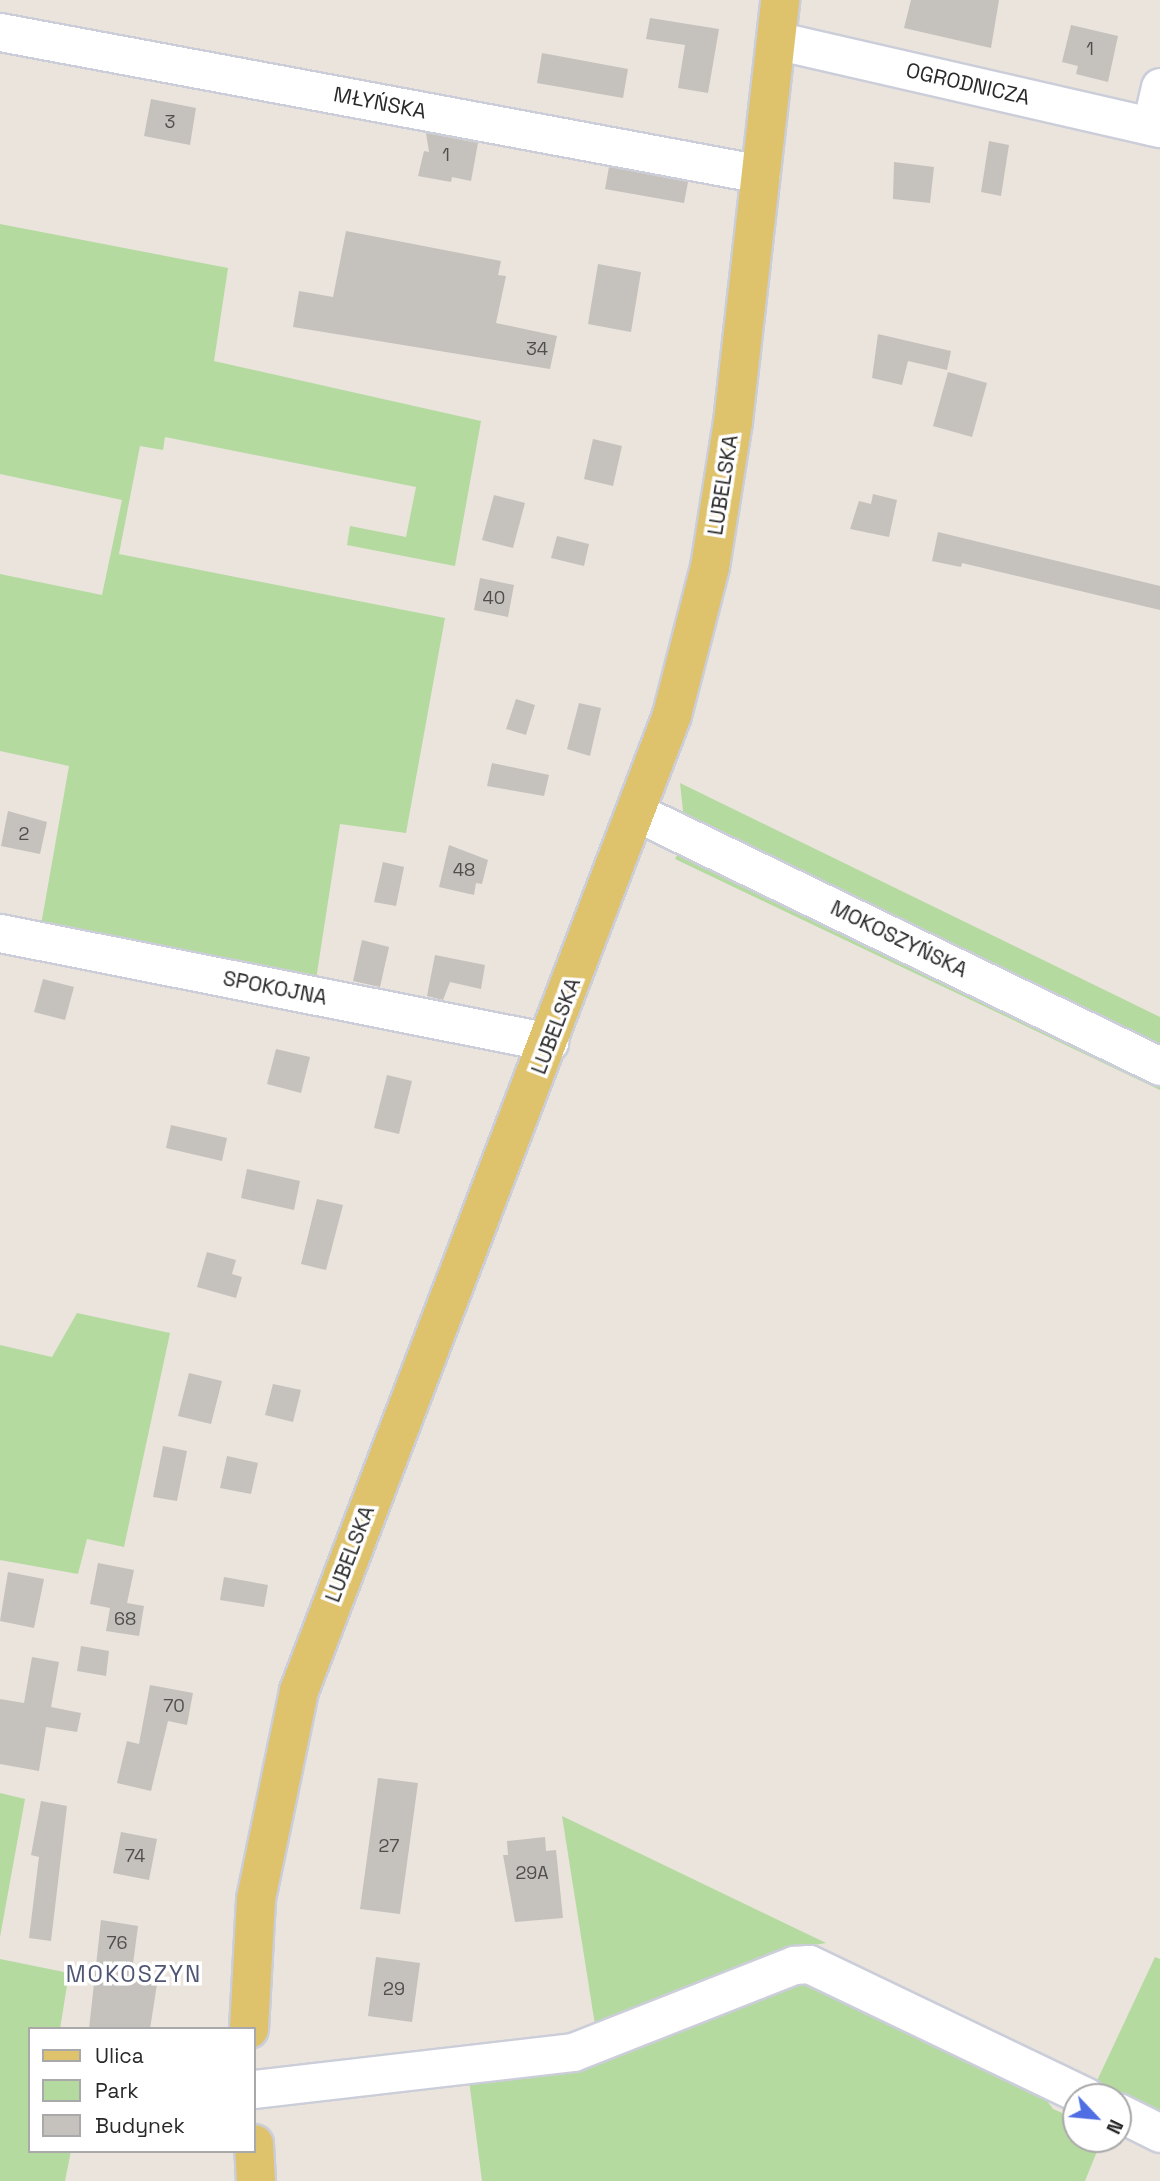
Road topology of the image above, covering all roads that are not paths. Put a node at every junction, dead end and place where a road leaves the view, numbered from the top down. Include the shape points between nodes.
1 (780, 0) edge
2 (0, 32) edge
3 (775, 40) junction
4 (1160, 87) edge
5 (1156, 127) edge
6 (761, 174) junction
7 (638, 813) junction
8 (0, 933) edge
9 (549, 1042) junction
10 (1160, 1066) edge
11 (249, 2027) edge
12 (1062, 2085) edge
13 (256, 2089) edge
14 (1132, 2119) edge
15 (1160, 2133) edge
16 (255, 2153) edge
17 (257, 2181) edge

1 - 3 main road, LUBELSKA
2 - 6 street, MŁYŃSKA
3 - 5 street, OGRODNICZA
3 - 6 main road, LUBELSKA
4 - 5 street
6 - 7 main road, LUBELSKA via 733,422 710,567 673,715
7 - 9 main road, LUBELSKA
7 - 10 street, MOKOSZYŃSKA
8 - 9 street, SPOKOJNA
9 - 11 main road, LUBELSKA via 299,1691 256,1899
12 - 13 street via 809,1964 794,1965 573,2052
14 - 15 street
16 - 17 main road

